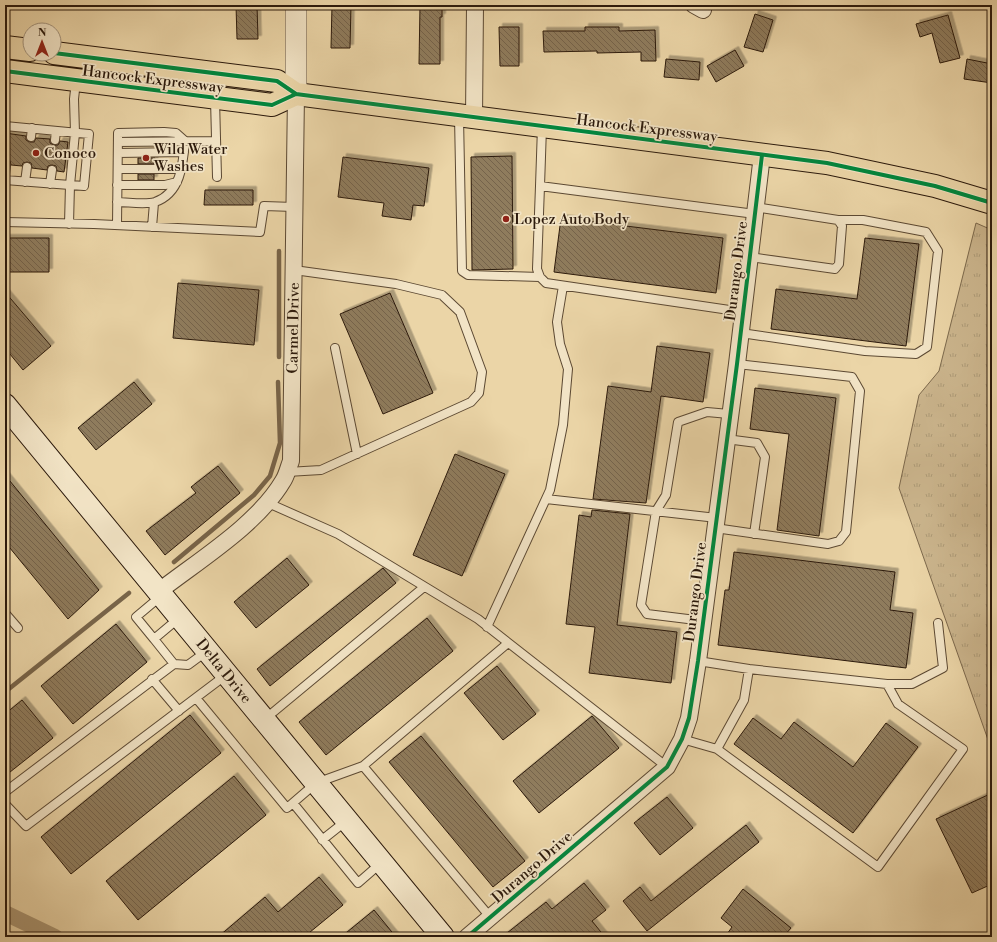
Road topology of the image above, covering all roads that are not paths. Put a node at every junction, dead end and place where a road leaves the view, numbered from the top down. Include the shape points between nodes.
1 (296, 5) edge
2 (475, 5) edge
3 (5, 47) edge
4 (22, 49) edge
5 (62, 54) edge
6 (5, 71) edge
7 (76, 81) junction
8 (296, 94) junction
9 (215, 98) junction
10 (466, 117) junction
11 (542, 127) junction
12 (8, 129) edge
13 (56, 131) junction
14 (75, 133) junction
15 (55, 140) dead end
16 (185, 141) junction
17 (216, 141) junction
18 (184, 152) junction
19 (118, 154) junction
20 (762, 155) junction
21 (6, 165) edge
22 (28, 167) dead end
23 (118, 169) junction
24 (181, 169) junction
25 (52, 170) dead end
26 (5, 174) edge
27 (217, 177) dead end
28 (5, 180) edge
29 (25, 182) junction
30 (177, 182) junction
31 (50, 184) junction
32 (70, 185) junction
33 (117, 185) junction
34 (540, 186) junction
35 (117, 202) junction
36 (154, 202) junction
37 (992, 203) edge
38 (294, 207) junction
39 (755, 211) junction
40 (838, 220) junction
41 (5, 222) edge
42 (69, 224) junction
43 (117, 225) junction
44 (152, 227) junction
45 (750, 257) junction
46 (294, 270) junction
47 (540, 277) junction
48 (563, 286) junction
49 (743, 312) junction
50 (741, 333) junction
51 (335, 348) dead end
52 (737, 364) junction
53 (5, 405) edge
54 (729, 414) junction
55 (726, 439) junction
56 (357, 454) junction
57 (287, 472) junction
58 (546, 499) junction
59 (268, 503) junction
60 (656, 511) junction
61 (716, 523) junction
62 (754, 534) junction
63 (424, 587) junction
64 (160, 593) junction
65 (5, 613) edge
66 (180, 618) junction
67 (704, 621) junction
68 (938, 623) dead end
69 (487, 627) junction
70 (18, 628) dead end
71 (154, 639) junction
72 (508, 643) junction
73 (207, 651) junction
74 (698, 661) junction
75 (174, 664) junction
76 (749, 669) junction
77 (227, 675) junction
78 (152, 679) junction
79 (887, 684) junction
80 (196, 698) junction
81 (179, 711) junction
82 (264, 720) junction
83 (682, 739) junction
84 (717, 749) junction
85 (363, 766) junction
86 (667, 767) junction
87 (316, 783) junction
88 (5, 792) edge
89 (293, 803) junction
90 (5, 804) edge
91 (347, 820) junction
92 (322, 840) junction
93 (382, 862) junction
94 (491, 918) junction
95 (443, 937) edge
96 (468, 937) edge

1 - 8 street, Carmel Drive
2 - 10 street
3 - 4 main road
5 - 8 main road, Hancock Expressway via 277,81
6 - 7 main road, Hancock Expressway
7 - 9 main road, Hancock Expressway
7 - 14 lane
8 - 9 main road, Hancock Expressway via 272,105
8 - 10 main road, Hancock Expressway
8 - 38 street, Carmel Drive
9 - 17 lane
10 - 11 main road, Hancock Expressway
10 - 47 lane via 462,271 468,275
11 - 20 main road, Hancock Expressway
11 - 34 lane
12 - 13 lane via 32,133
13 - 14 lane
13 - 15 lane
14 - 32 lane
14 - 32 lane via 89,134 84,186
16 - 17 lane
16 - 18 lane
16 - 19 lane via 176,133 118,133
17 - 27 lane
18 - 19 lane
18 - 24 lane
19 - 23 lane
20 - 37 main road, Hancock Expressway via 886,174
20 - 39 street, Durango Drive
21 - 26 lane
22 - 29 lane
23 - 24 lane
23 - 33 lane
24 - 30 lane
25 - 31 lane
28 - 29 lane
29 - 31 lane
30 - 33 lane via 165,185
30 - 36 lane via 168,195
31 - 32 lane
32 - 42 lane
33 - 35 lane
34 - 39 lane
34 - 47 lane via 537,269
35 - 36 lane
35 - 43 lane
36 - 44 lane
38 - 44 lane via 264,206 260,232
38 - 46 street, Carmel Drive
39 - 40 lane
39 - 45 street, Durango Drive
40 - 45 lane via 842,226 839,264 835,269
40 - 50 lane via 863,220 926,232 938,251 927,347 916,354 865,351
41 - 42 lane
42 - 43 lane
43 - 44 lane
45 - 49 street, Durango Drive
46 - 56 lane via 396,284 442,295 460,312 482,372 479,393 471,402
46 - 57 street, Carmel Drive via 291,461
47 - 48 lane via 546,283
48 - 49 lane
48 - 58 lane via 557,322 560,344 568,369 563,425
49 - 50 street, Durango Drive
50 - 52 street, Durango Drive
51 - 56 lane
52 - 54 street, Durango Drive
52 - 62 lane via 852,377 860,391 846,532 839,541 828,544
53 - 64 main road, Delta Drive
54 - 55 street, Durango Drive
54 - 60 lane via 707,412 678,422 666,495
55 - 61 street, Durango Drive
55 - 62 lane via 757,443 765,457
56 - 57 lane via 321,470
57 - 59 street, Carmel Drive
58 - 60 lane
58 - 69 lane
59 - 63 lane via 338,534
59 - 64 street, Carmel Drive
60 - 61 lane
60 - 67 lane via 641,605 647,614
61 - 62 lane
61 - 67 street, Durango Drive
63 - 69 lane
63 - 82 lane
64 - 66 main road, Delta Drive
64 - 71 lane via 136,618
65 - 70 lane
66 - 71 lane
66 - 73 main road, Delta Drive
67 - 74 street, Durango Drive
68 - 79 lane via 943,668 912,684
69 - 72 lane
71 - 75 lane
72 - 85 lane
72 - 86 lane
73 - 75 lane via 188,665
73 - 77 main road, Delta Drive
74 - 76 lane
74 - 83 street, Durango Drive via 689,718
75 - 78 lane
76 - 79 lane
76 - 84 lane via 744,700
77 - 80 lane
77 - 82 main road, Delta Drive
78 - 81 lane
78 - 88 lane
79 - 84 lane via 898,704 963,749 878,868
80 - 81 lane
80 - 89 lane via 287,808
81 - 90 lane via 26,826
82 - 87 main road, Delta Drive
83 - 84 lane
83 - 86 street, Durango Drive
85 - 87 lane
85 - 94 lane
86 - 94 street, Durango Drive
87 - 89 lane
87 - 91 main road, Delta Drive
89 - 92 lane
91 - 92 lane
91 - 93 main road, Delta Drive
92 - 93 lane via 358,883
93 - 95 main road, Delta Drive
94 - 96 street, Durango Drive

